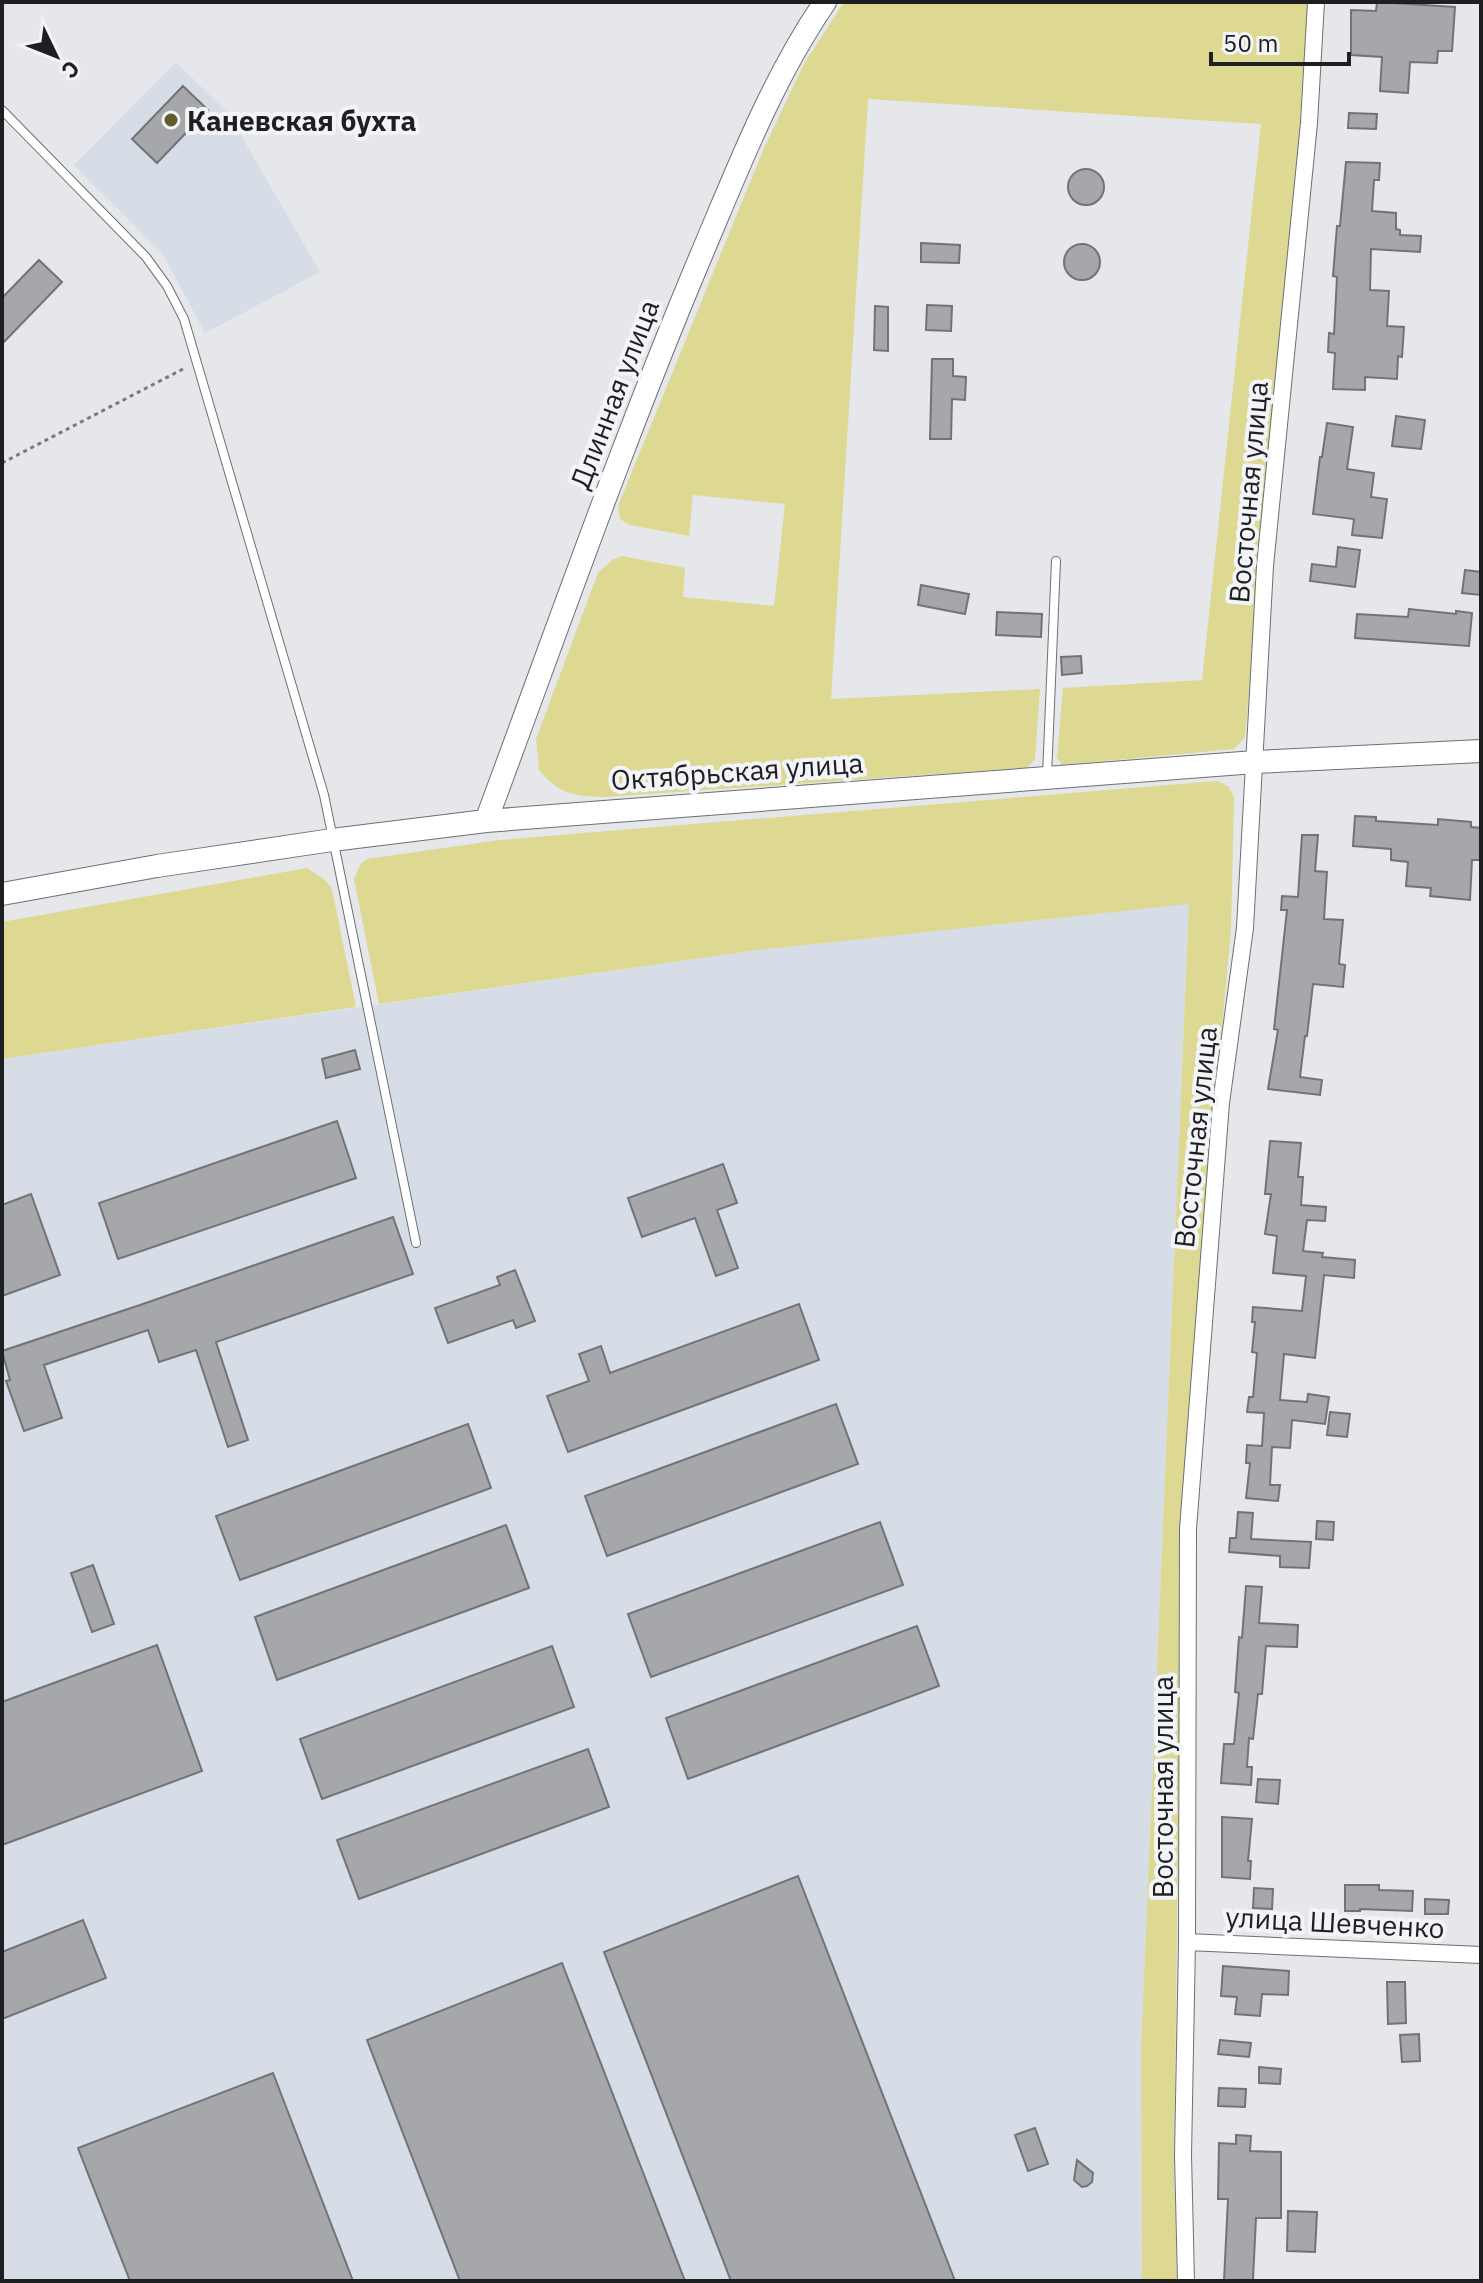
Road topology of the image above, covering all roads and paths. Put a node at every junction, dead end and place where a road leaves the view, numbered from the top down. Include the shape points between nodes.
1 (825, 2) edge
2 (1316, 2) edge
3 (2, 110) edge
4 (197, 361) junction
5 (2, 463) edge
6 (1056, 561) dead end
7 (1481, 751) edge
8 (1255, 762) junction
9 (1047, 778) junction
10 (486, 821) junction
11 (332, 840) junction
12 (2, 894) edge
13 (416, 1243) dead end
14 (1187, 1942) junction
15 (1481, 1955) edge
16 (1186, 2281) edge

1 - 10 street, Длинная улица via 756,124 675,319
2 - 8 street, Восточная улица via 1265,566
3 - 4 lane via 146,257 184,319
4 - 5 path
4 - 11 lane via 324,795
6 - 9 lane
7 - 8 street, Октябрьская улица
8 - 9 street, Октябрьская улица
8 - 14 street, Восточная улица via 1245,928 1221,1103 1188,1529
9 - 10 street, Октябрьская улица
10 - 11 street, Октябрьская улица
11 - 12 street, Октябрьская улица
11 - 13 lane
14 - 15 street, улица Шевченко
14 - 16 street, Восточная улица

